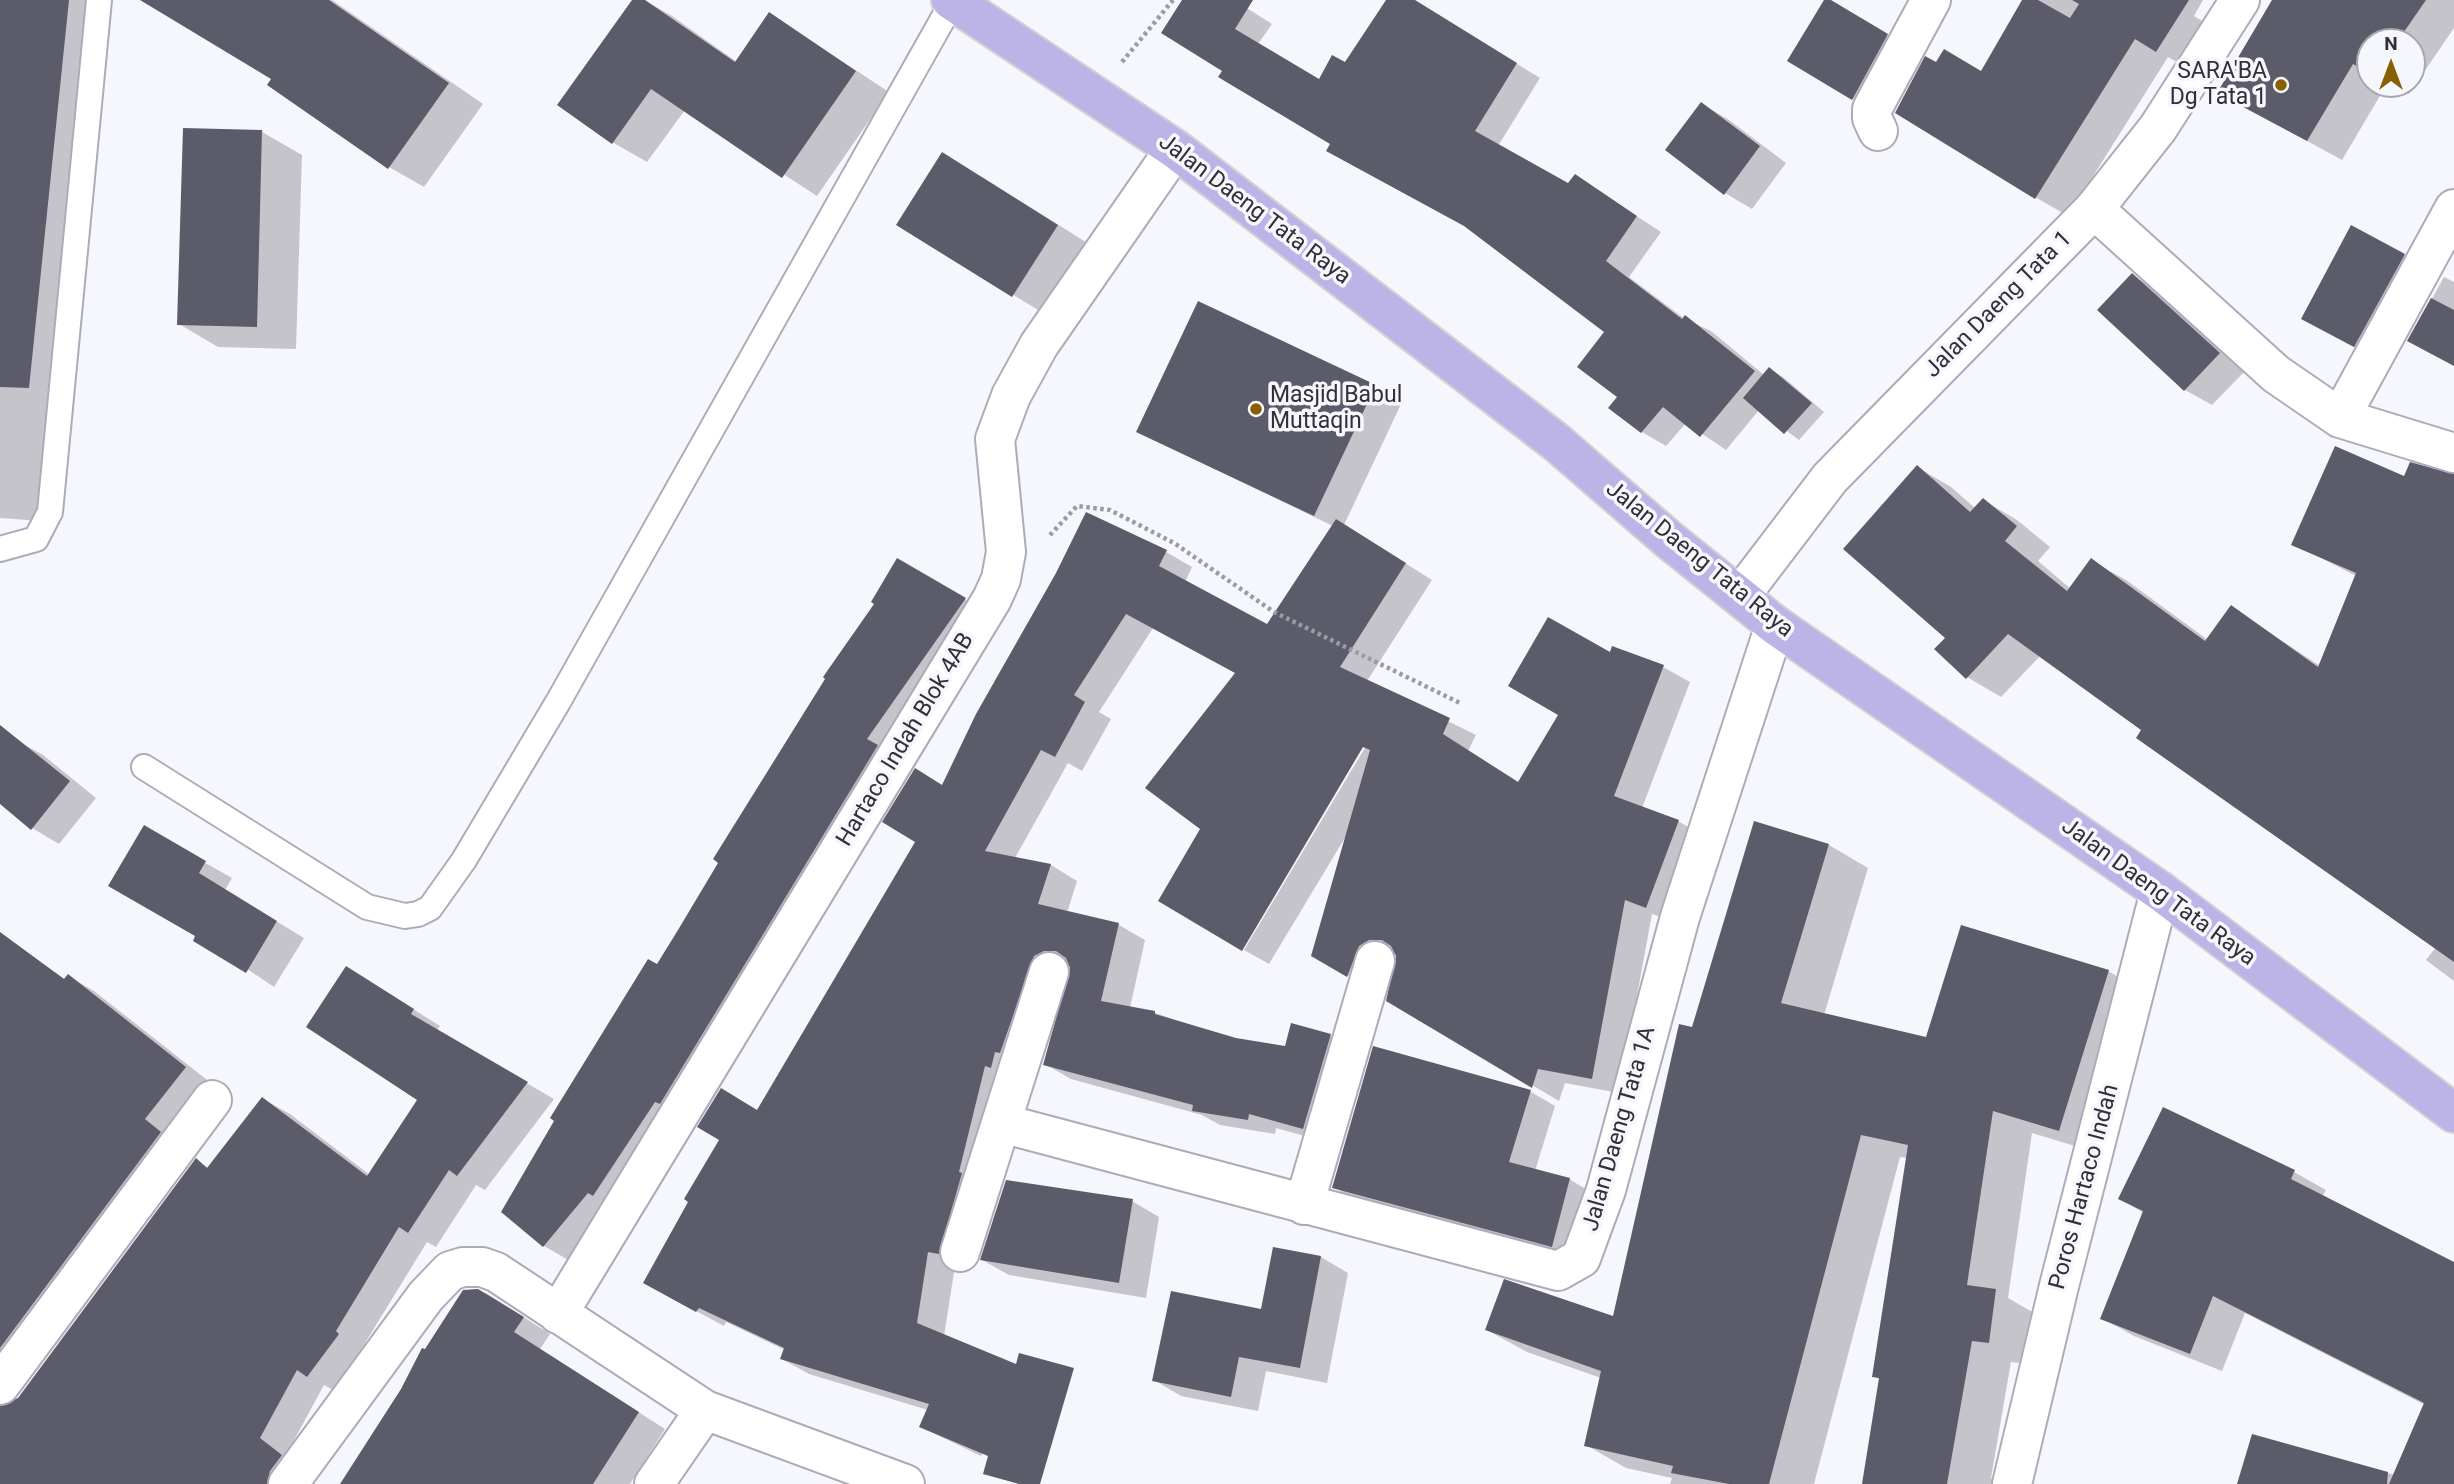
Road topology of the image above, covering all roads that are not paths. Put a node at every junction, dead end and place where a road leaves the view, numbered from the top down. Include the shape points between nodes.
1 (99, 0) edge
2 (1931, 0) edge
3 (2240, 0) edge
4 (952, 1) edge
5 (1878, 131) dead end
6 (1175, 149) junction
7 (2454, 208) edge
8 (2094, 209) junction
9 (2340, 418) junction
10 (2454, 453) edge
11 (0, 549) edge
12 (1740, 596) junction
13 (1775, 625) junction
14 (144, 767) dead end
15 (2160, 891) junction
16 (1376, 961) dead end
17 (1049, 972) dead end
18 (212, 1100) dead end
19 (2454, 1113) edge
20 (1001, 1123) junction
21 (1304, 1205) junction
22 (960, 1252) dead end
23 (558, 1314) junction
24 (0, 1385) edge
25 (705, 1410) junction
26 (288, 1484) edge
27 (654, 1484) edge
28 (905, 1484) edge
29 (2012, 1484) edge

1 - 11 lane via 51,512 36,539
2 - 5 street via 1872,109
3 - 8 street, Jalan Daeng Tata 1 via 2158,128
4 - 6 main road, Jalan Daeng Tata Raya
4 - 14 lane via 558,702 464,860 430,908 405,916 367,907
6 - 12 main road, Jalan Daeng Tata Raya via 1556,442
6 - 23 street, Hartaco Indah Blok 4AB via 1039,345 1011,396 995,439 1006,552 992,599
7 - 9 street
8 - 9 street via 2276,374
8 - 12 street, Jalan Daeng Tata 1 via 1830,478
9 - 10 street
12 - 13 main road, Jalan Daeng Tata Raya
13 - 15 main road, Jalan Daeng Tata Raya
13 - 21 street, Jalan Daeng Tata 1A via 1680,918 1606,1190 1581,1258 1558,1272
15 - 19 main road, Jalan Daeng Tata Raya
15 - 29 street, Poros Hartaco Indah
16 - 21 street
17 - 20 street
18 - 24 street
20 - 21 street, Jalan Daeng Tata 1A
20 - 22 street
23 - 25 street
23 - 26 street via 482,1266 450,1271 426,1296
25 - 27 street
25 - 28 street

